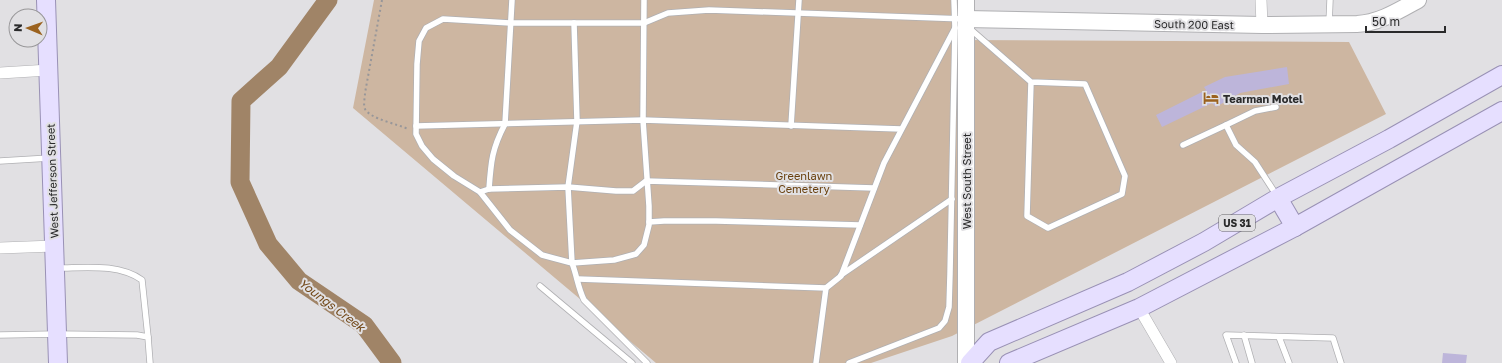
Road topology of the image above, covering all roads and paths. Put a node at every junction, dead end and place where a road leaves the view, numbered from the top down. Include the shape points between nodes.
1 (46, 0) edge
2 (382, 0) edge
3 (512, 0) edge
4 (644, 0) edge
5 (799, 0) edge
6 (954, 0) edge
7 (966, 0) edge
8 (1261, 0) edge
9 (1330, 0) edge
10 (1418, 0) edge
11 (799, 13) junction
12 (960, 22) junction
13 (511, 23) junction
14 (574, 23) junction
15 (644, 23) junction
16 (1329, 24) junction
17 (1262, 25) junction
18 (49, 70) junction
19 (0, 73) edge
20 (1502, 75) edge
21 (1031, 82) junction
22 (1276, 107) dead end
23 (1502, 111) edge
24 (643, 120) junction
25 (577, 121) junction
26 (505, 124) junction
27 (416, 126) junction
28 (791, 126) junction
29 (1226, 126) junction
30 (901, 129) junction
31 (416, 134) junction
32 (1183, 145) dead end
33 (52, 158) junction
34 (0, 161) edge
35 (646, 180) junction
36 (568, 187) junction
37 (874, 188) junction
38 (490, 189) junction
39 (480, 192) junction
40 (1278, 198) junction
41 (952, 200) junction
42 (649, 222) junction
43 (860, 225) junction
44 (1295, 227) junction
45 (54, 246) junction
46 (0, 248) edge
47 (572, 263) junction
48 (55, 268) junction
49 (841, 276) junction
50 (578, 279) junction
51 (540, 286) dead end
52 (826, 288) junction
53 (1139, 308) junction
54 (57, 334) junction
55 (0, 335) edge
56 (1244, 335) junction
57 (1279, 336) junction
58 (148, 337) junction
59 (58, 363) edge
60 (150, 363) edge
61 (632, 363) edge
62 (647, 363) edge
63 (816, 363) edge
64 (849, 363) edge
65 (966, 363) edge
66 (970, 363) edge
67 (1009, 363) edge
68 (1171, 363) edge
69 (1236, 363) edge
70 (1252, 363) edge
71 (1289, 363) edge
72 (1341, 363) edge

1 - 18 main road, West Jefferson Street
2 - 31 path via 366,87 365,110
3 - 13 lane
4 - 15 lane
5 - 11 lane
6 - 12 lane
7 - 12 street, West South Street
8 - 17 street
9 - 16 lane
10 - 16 street, South 200 East via 1367,23
11 - 12 lane
11 - 15 lane via 684,11 668,13
11 - 28 lane
12 - 17 street, South 200 East
12 - 21 lane
12 - 30 lane
12 - 41 lane
12 - 65 street, West South Street
13 - 14 lane
13 - 26 lane
13 - 27 lane via 442,19 426,28 419,41
14 - 15 lane
14 - 25 lane
15 - 24 lane
16 - 17 street, South 200 East
18 - 19 street
18 - 33 main road, West Jefferson Street
20 - 40 main road, US 31
21 - 21 lane via 1027,216 1048,228 1122,194 1126,176 1085,84
22 - 29 lane via 1255,111
23 - 44 main road, US 31
24 - 25 lane
24 - 28 lane
24 - 35 lane
25 - 26 lane
25 - 36 lane
26 - 27 lane
26 - 38 lane via 493,151
27 - 31 lane
28 - 30 lane
29 - 32 lane
29 - 40 lane via 1236,145 1255,162
30 - 37 lane
31 - 39 lane via 433,159
33 - 34 lane
33 - 45 main road, West Jefferson Street
35 - 36 lane via 633,191
35 - 37 lane
35 - 42 lane
36 - 38 lane
36 - 47 lane
37 - 43 lane
38 - 39 lane
39 - 47 lane via 510,230 542,254
40 - 44 main road
40 - 66 main road, US 31 via 1204,242 1128,282 989,342
41 - 49 lane
41 - 64 lane via 949,307 945,321 939,328
42 - 43 lane
42 - 47 lane via 644,245 636,254 614,260
43 - 49 lane
44 - 53 main road, US 31
45 - 46 street
45 - 48 main road, West Jefferson Street
47 - 50 lane
48 - 54 main road, West Jefferson Street
48 - 58 lane via 118,270 136,275 142,280
49 - 52 lane
50 - 52 lane
50 - 62 lane via 578,289 584,300
51 - 61 lane
52 - 63 lane
53 - 67 main road, US 31
53 - 68 street
54 - 55 lane
54 - 58 lane via 130,334
54 - 59 main road, West Jefferson Street
56 - 57 lane
56 - 69 lane via 1226,335
56 - 70 lane
57 - 71 lane
57 - 72 lane via 1333,338
58 - 60 lane

